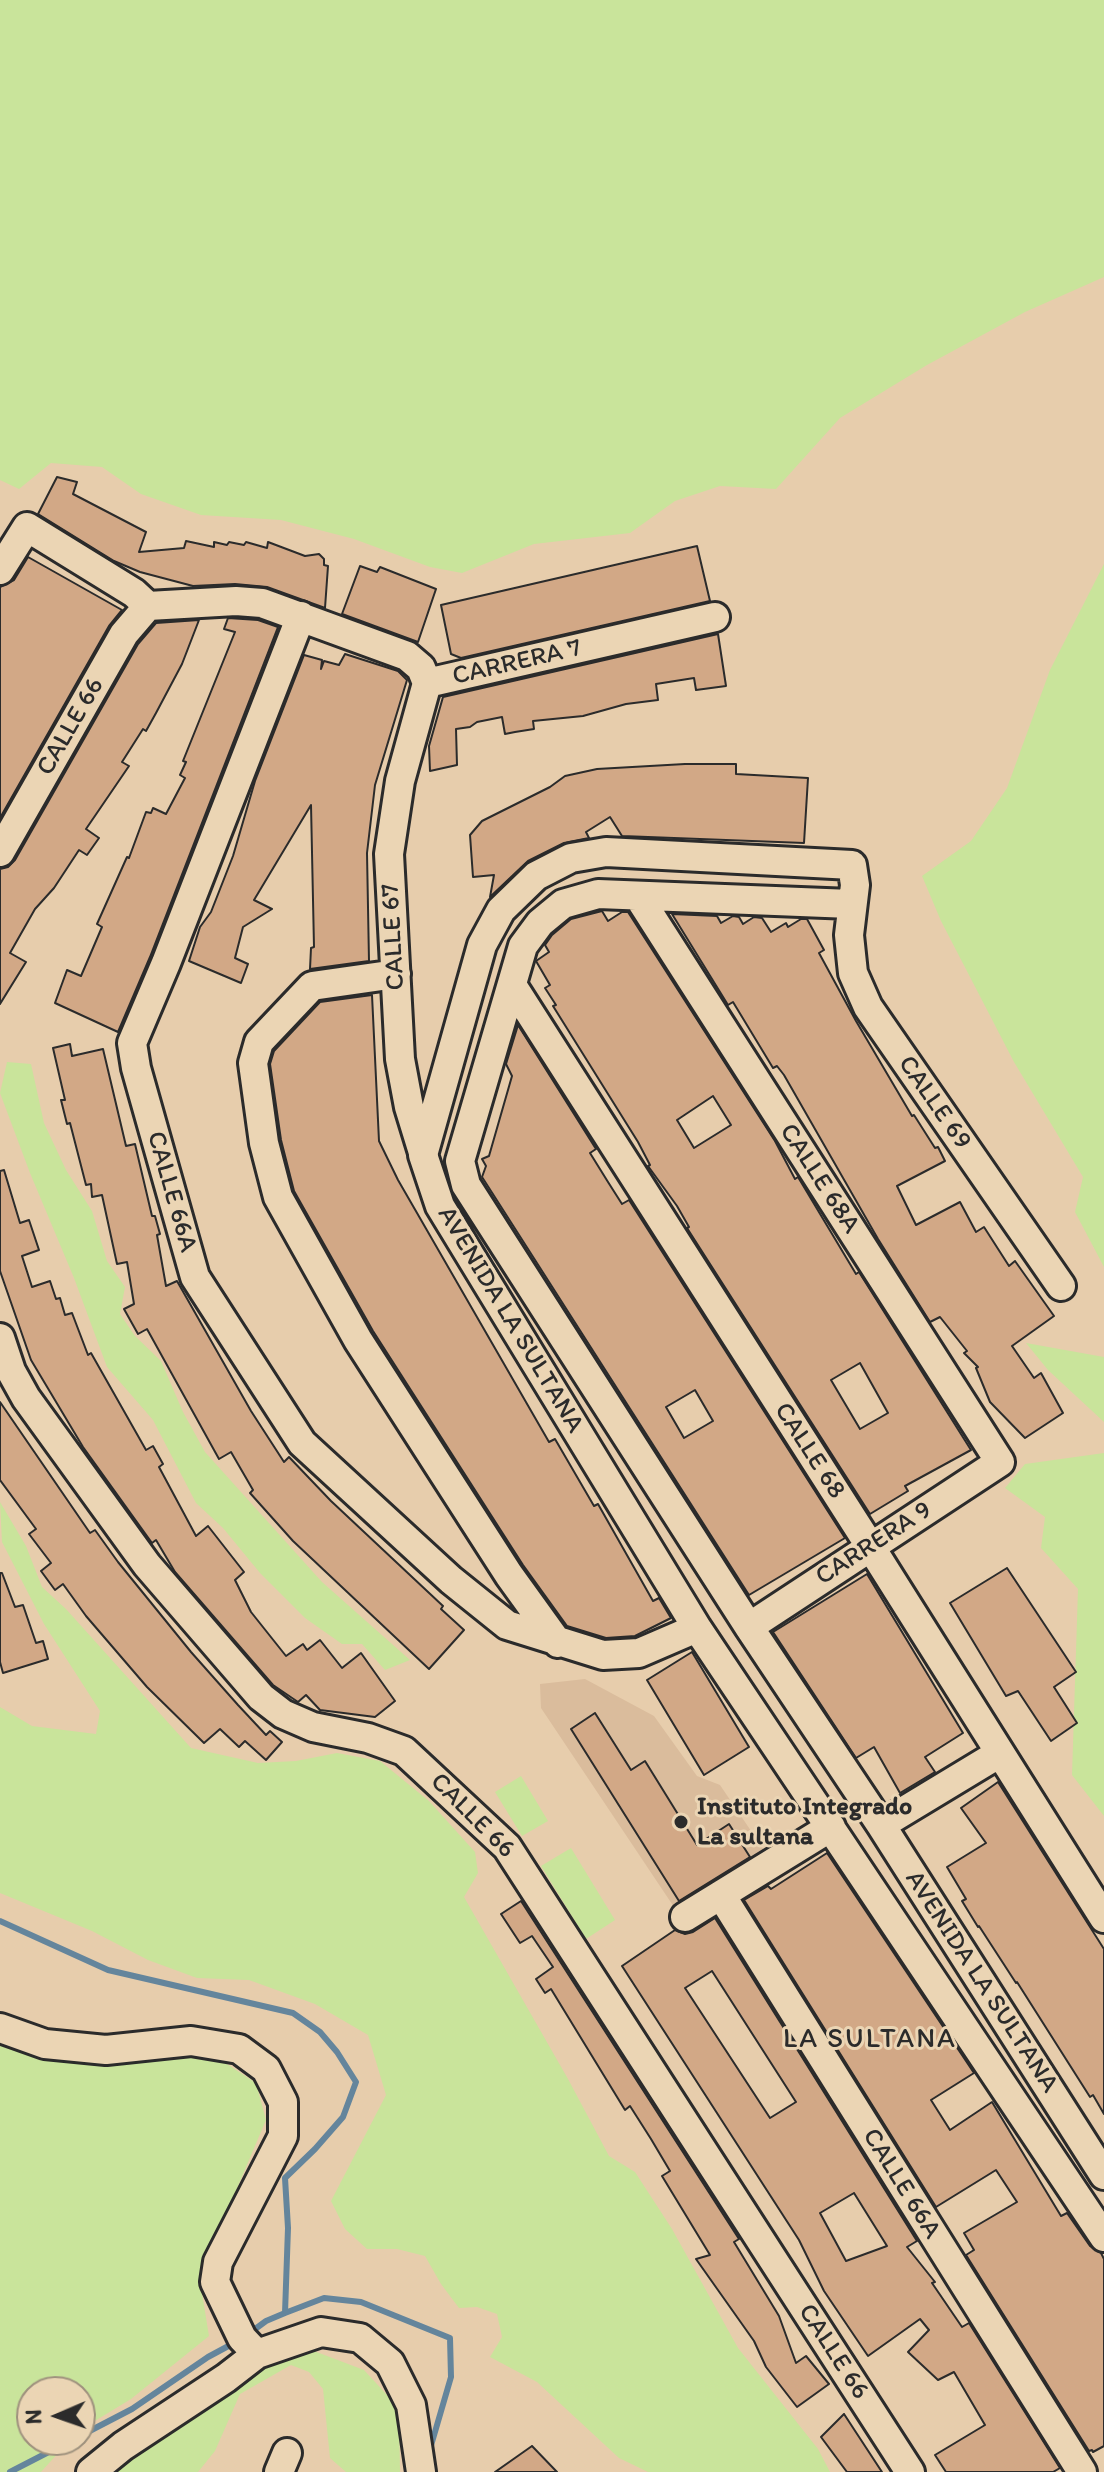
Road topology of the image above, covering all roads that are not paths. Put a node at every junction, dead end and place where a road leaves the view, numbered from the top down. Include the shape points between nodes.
1 (0, 570) edge
2 (148, 606) junction
3 (301, 616) junction
4 (715, 617) dead end
5 (427, 683) junction
6 (0, 852) edge
7 (638, 896) junction
8 (851, 904) junction
9 (396, 974) junction
10 (512, 985) junction
11 (423, 1155) junction
12 (460, 1161) junction
13 (1061, 1286) dead end
14 (0, 1338) edge
15 (1000, 1462) joint
16 (870, 1546) junction
17 (749, 1627) junction
18 (697, 1628) junction
19 (558, 1643) junction
20 (1000, 1753) junction
21 (881, 1825) junction
22 (831, 1827) junction
23 (721, 1895) junction
24 (685, 1917) dead end
25 (1104, 1918) edge
26 (0, 2028) edge
27 (1104, 2175) edge
28 (1104, 2237) edge
29 (249, 2344) junction
30 (1104, 2468) edge
31 (91, 2472) edge
32 (421, 2472) edge
33 (910, 2472) edge
34 (1082, 2472) edge
35 (1096, 2472) edge

1 - 2 street via 27,527
2 - 3 street, CARRERA 7 via 236,601
2 - 6 street, CALLE 66 via 124,634
3 - 5 street, CARRERA 7 via 407,656 421,668
3 - 19 street, CALLE 66A via 132,1043 136,1068 195,1277 302,1443 507,1625
4 - 5 street, CARRERA 7
5 - 9 street, CALLE 67 via 400,781 389,854
7 - 8 street
7 - 10 street via 598,894 563,904 523,946
7 - 15 street, CALLE 68A
8 - 11 street via 852,865 606,852 571,858 536,876 501,910 482,945
8 - 13 street, CALLE 69 via 853,973 868,1007
9 - 11 street, CALLE 67 via 400,1059
9 - 19 street via 312,986 259,1042 253,1063 264,1143 278,1197 358,1340
10 - 12 street
10 - 16 street, CALLE 68
11 - 12 street
11 - 18 street, AVENIDA LA SULTANA via 440,1206
12 - 17 street, AVENIDA LA SULTANA via 466,1185
14 - 33 street, CALLE 66 via 26,1398 137,1552 261,1697 313,1727 404,1751 507,1847
15 - 16 street, CARRERA 9
16 - 17 street, CARRERA 9
16 - 20 street, CALLE 68
17 - 21 street, AVENIDA LA SULTANA
18 - 19 street, CALLE 66A via 639,1653 603,1655
18 - 22 street, AVENIDA LA SULTANA
20 - 21 street
20 - 25 street, CALLE 68
21 - 27 street, AVENIDA LA SULTANA
22 - 23 street
22 - 28 street, AVENIDA LA SULTANA
23 - 24 street
23 - 34 street, CALLE 66A
26 - 29 street via 45,2044 106,2050 191,2041 239,2049 266,2069 283,2102 283,2136 218,2262 215,2282
29 - 31 street via 226,2378
29 - 32 street via 321,2332 360,2338 390,2363 411,2405
30 - 35 street

